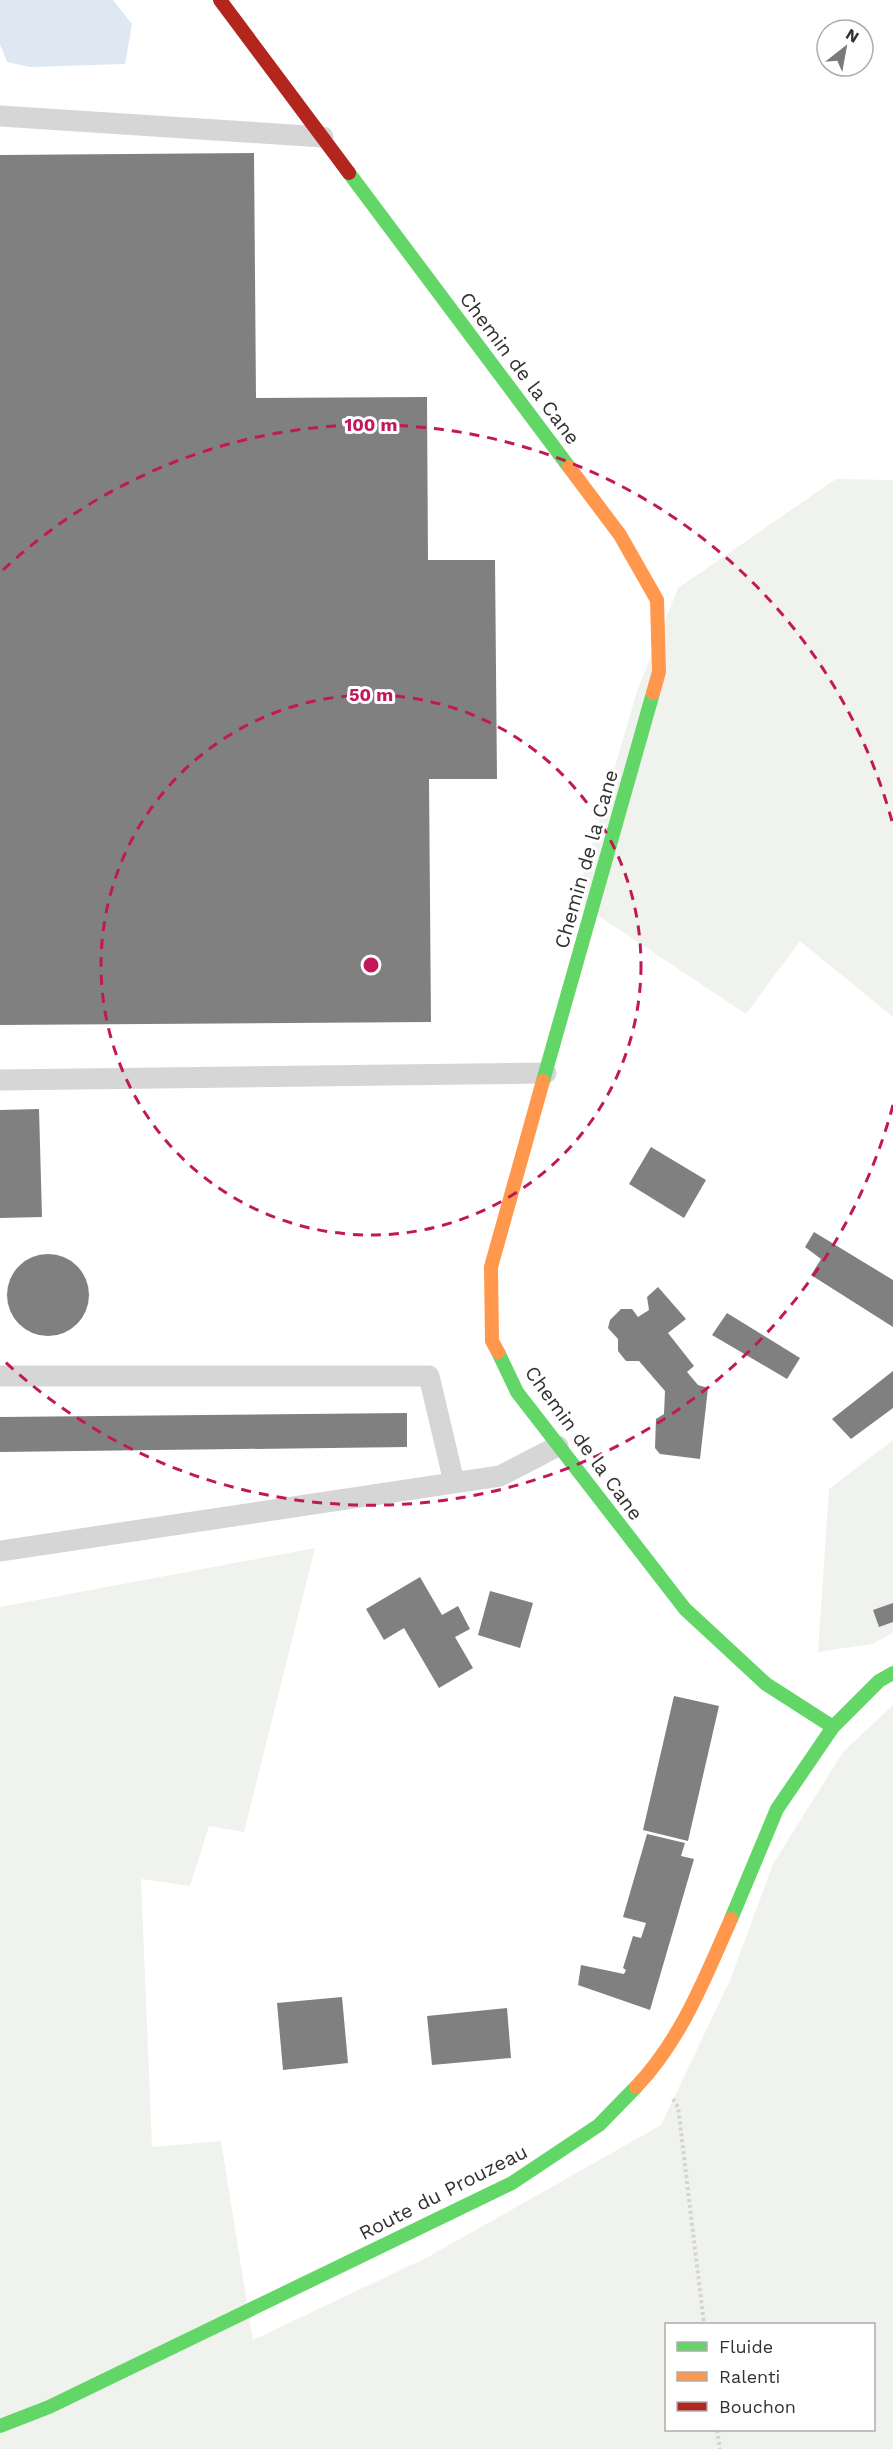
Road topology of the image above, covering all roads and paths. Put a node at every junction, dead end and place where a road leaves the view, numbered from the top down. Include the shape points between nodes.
1 (220, 0) edge
2 (0, 116) edge
3 (323, 137) junction
4 (546, 1073) junction
5 (0, 1080) edge
6 (0, 1376) edge
7 (558, 1446) junction
8 (454, 1482) junction
9 (0, 1551) edge
10 (893, 1673) edge
11 (833, 1727) junction
12 (653, 2068) junction
13 (704, 2323) edge
14 (0, 2426) edge
15 (717, 2431) edge
16 (720, 2449) edge

1 - 3 street, Chemin de la Cane
2 - 3 lane
3 - 4 street, Chemin de la Cane via 620,535 657,600 658,672
4 - 5 lane
4 - 7 street, Chemin de la Cane via 491,1267 492,1341 517,1392
6 - 8 lane via 429,1376
7 - 8 lane via 500,1476
7 - 11 street, Chemin de la Cane via 685,1609 766,1684
8 - 9 lane
10 - 11 street, Route du Prouzeau via 879,1681
11 - 12 street, Route du Prouzeau via 777,1809 698,1998
12 - 13 path via 678,2107
12 - 14 street, Route du Prouzeau via 599,2125 512,2184 49,2407
15 - 16 path

